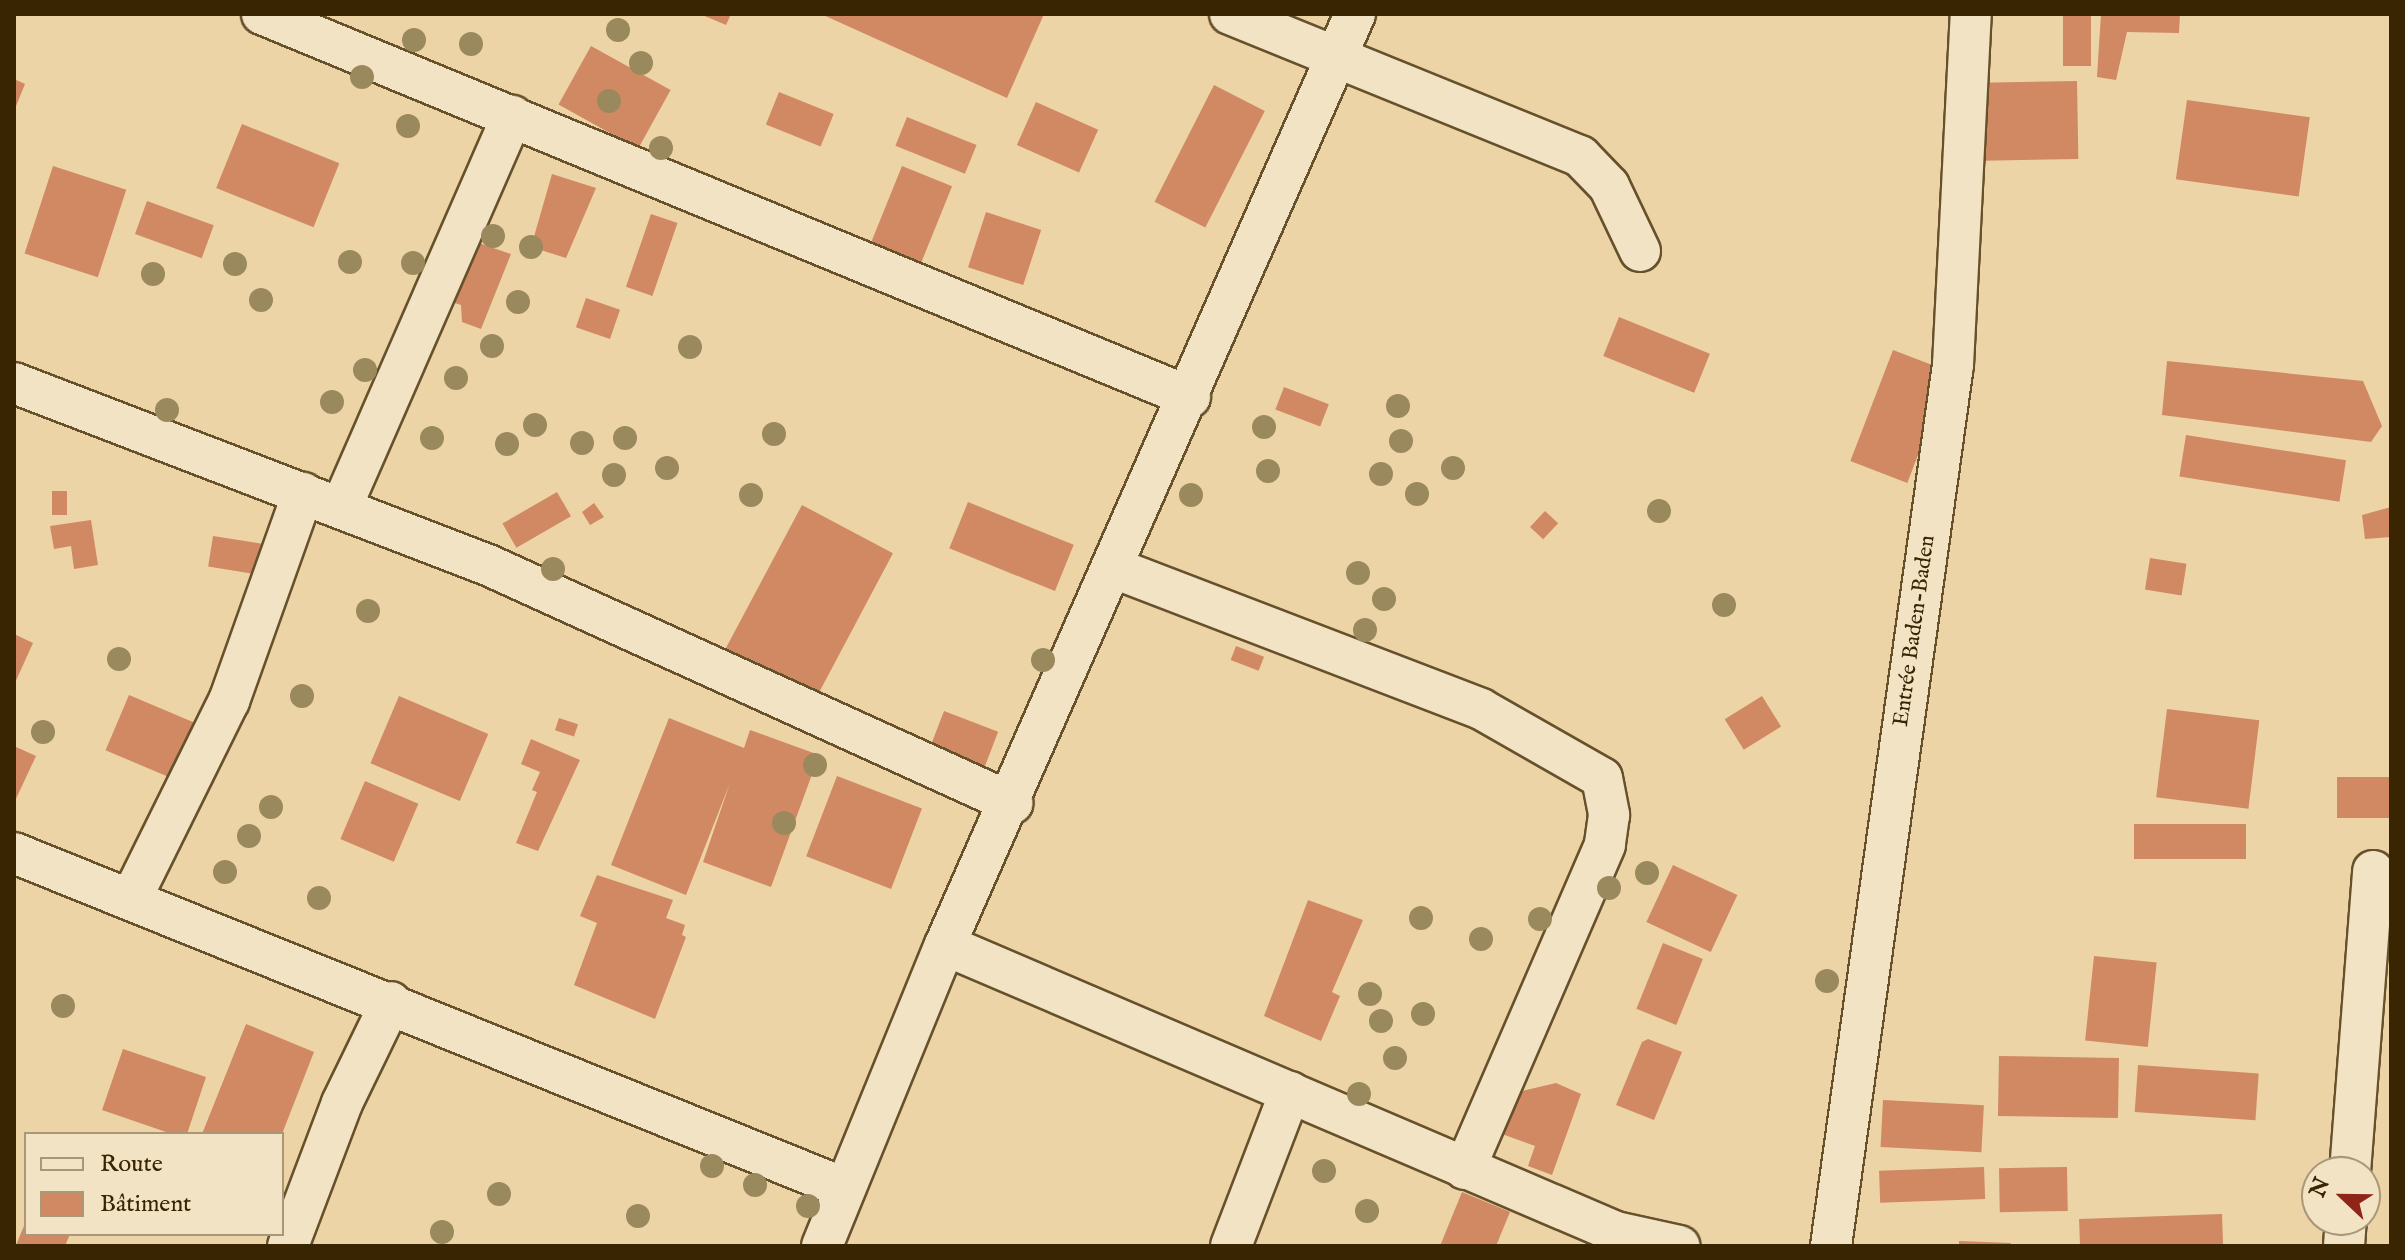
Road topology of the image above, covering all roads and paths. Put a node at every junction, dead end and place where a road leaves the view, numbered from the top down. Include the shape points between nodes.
1 (262, 14) edge
2 (1230, 14) edge
3 (1355, 14) edge
4 (1971, 14) edge
5 (1337, 58) junction
6 (512, 116) junction
7 (1640, 251) dead end
8 (14, 383) edge
9 (1190, 397) junction
10 (303, 493) junction
11 (341, 508) junction
12 (1114, 568) junction
13 (1012, 803) junction
14 (14, 853) edge
15 (2373, 871) dead end
16 (131, 899) junction
17 (945, 945) junction
18 (391, 1002) junction
19 (1290, 1092) junction
20 (2351, 1156) edge
21 (1465, 1169) junction
22 (844, 1188) junction
23 (1614, 1239) edge
24 (288, 1246) edge
25 (822, 1246) edge
26 (1231, 1246) edge
27 (1679, 1246) edge
28 (1831, 1246) edge

1 - 6 street
2 - 5 street
3 - 5 street
4 - 28 street, Entrée Baden-Baden via 1953,365
5 - 7 street via 1580,156 1609,186
5 - 9 street
6 - 9 street
6 - 11 street
8 - 10 street
9 - 12 street
10 - 11 street
10 - 16 street via 229,701
11 - 13 street via 488,565
12 - 13 street
12 - 21 street via 1481,709 1602,778 1609,815 1605,845
13 - 17 street
14 - 16 street
15 - 20 street
16 - 18 street
17 - 19 street
17 - 22 street
18 - 22 street
18 - 24 street via 342,1103
19 - 21 street
19 - 26 street
21 - 23 street
22 - 25 street
23 - 27 street

